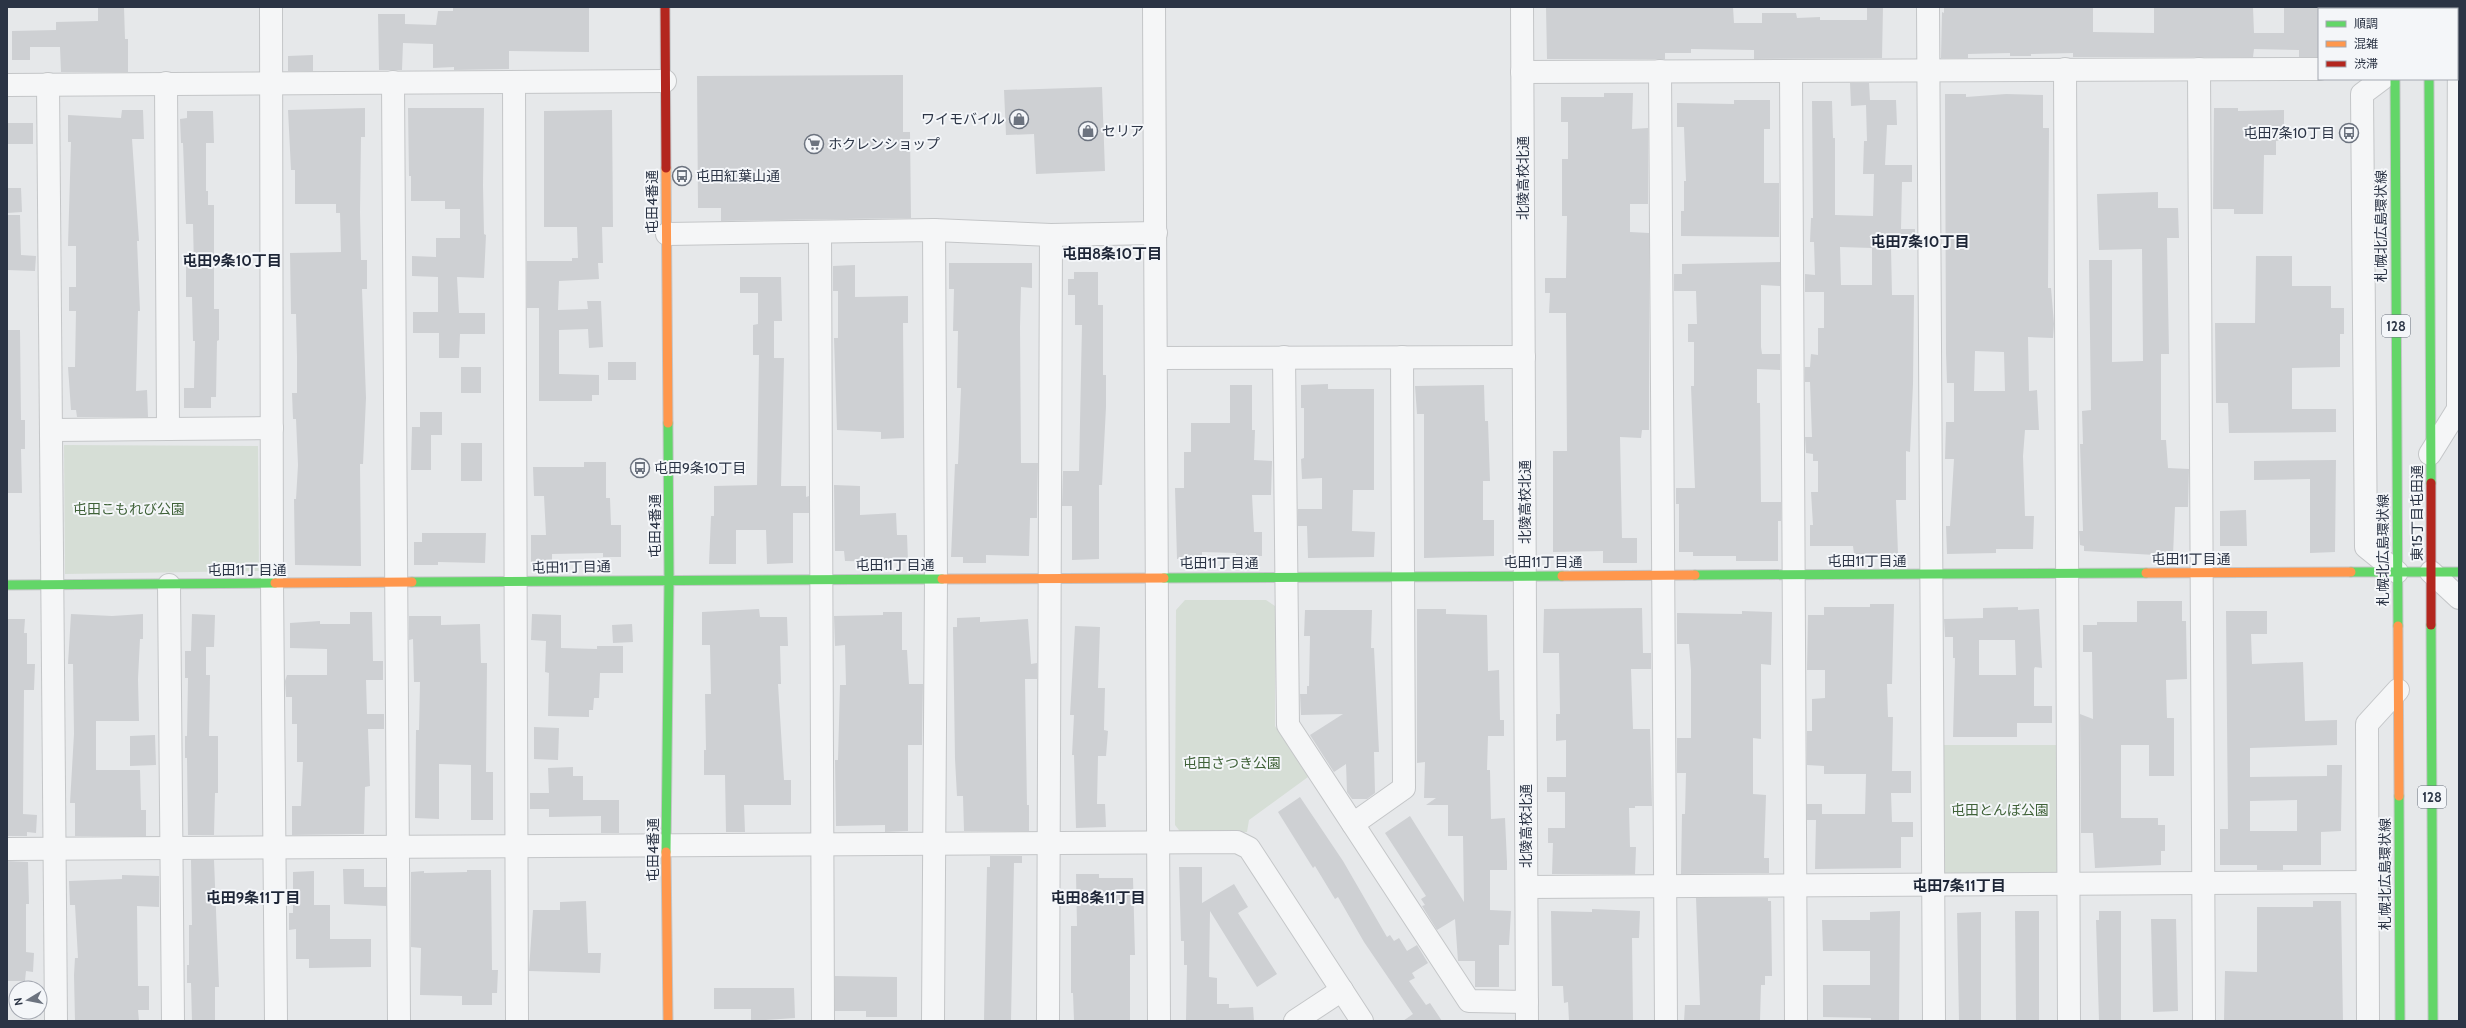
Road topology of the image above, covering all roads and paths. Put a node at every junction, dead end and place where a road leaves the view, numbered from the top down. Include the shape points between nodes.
1 (271, 7) edge
2 (665, 7) edge
3 (1154, 7) edge
4 (1522, 7) edge
5 (1928, 7) edge
6 (2459, 7) edge
7 (2064, 69) junction
8 (2199, 69) junction
9 (2318, 69) edge
10 (1928, 70) junction
11 (1791, 71) junction
12 (2459, 71) edge
13 (1522, 72) junction
14 (1660, 72) junction
15 (2381, 80) edge
16 (2395, 80) edge
17 (2429, 80) edge
18 (665, 81) junction
19 (271, 82) junction
20 (393, 82) junction
21 (514, 82) junction
22 (166, 83) junction
23 (48, 84) junction
24 (7, 85) edge
25 (934, 230) junction
26 (820, 232) junction
27 (1156, 233) junction
28 (667, 234) junction
29 (1051, 235) junction
30 (1284, 357) junction
31 (1402, 357) junction
32 (1524, 357) junction
33 (1156, 358) junction
34 (272, 428) junction
35 (168, 429) junction
36 (52, 430) junction
37 (2430, 454) junction
38 (2398, 572) junction
39 (2431, 572) junction
40 (2459, 572) edge
41 (2202, 573) junction
42 (2067, 574) junction
43 (1794, 575) junction
44 (1931, 575) junction
45 (1525, 576) junction
46 (1663, 576) junction
47 (1285, 577) junction
48 (1402, 577) junction
49 (1157, 578) junction
50 (822, 579) junction
51 (936, 579) junction
52 (1049, 579) junction
53 (669, 580) junction
54 (514, 581) junction
55 (395, 583) junction
56 (272, 584) junction
57 (7, 585) edge
58 (54, 585) junction
59 (170, 585) junction
60 (2459, 598) edge
61 (2398, 690) junction
62 (1353, 824) junction
63 (934, 844) junction
64 (1049, 844) junction
65 (1159, 844) junction
66 (666, 846) junction
67 (822, 846) junction
68 (516, 847) junction
69 (274, 848) junction
70 (398, 848) junction
71 (54, 849) junction
72 (172, 849) junction
73 (7, 850) edge
74 (2204, 882) junction
75 (2368, 882) junction
76 (2069, 884) junction
77 (1933, 885) junction
78 (1665, 886) junction
79 (1795, 886) junction
80 (1527, 887) junction
81 (1342, 990) junction
82 (1527, 1011) edge
83 (56, 1021) edge
84 (173, 1021) edge
85 (276, 1021) edge
86 (399, 1021) edge
87 (517, 1021) edge
88 (668, 1021) edge
89 (823, 1021) edge
90 (934, 1021) edge
91 (1048, 1021) edge
92 (1159, 1021) edge
93 (1295, 1021) edge
94 (1362, 1021) edge
95 (1666, 1021) edge
96 (1796, 1021) edge
97 (1934, 1021) edge
98 (2069, 1021) edge
99 (2204, 1021) edge
100 (2368, 1021) edge
101 (2400, 1021) edge
102 (2433, 1021) edge

1 - 19 street
2 - 18 street, 屯田4番通
3 - 27 street
4 - 13 street, 北陵高校北通
5 - 10 street
6 - 12 street
7 - 8 street
7 - 10 street
7 - 42 street
8 - 9 street
8 - 41 street
10 - 11 street
10 - 44 street
11 - 14 street
11 - 43 street
12 - 37 street via 2458,409
13 - 14 street
13 - 32 street, 北陵高校北通
14 - 46 street
15 - 38 street via 2362,94 2366,547
16 - 38 street, 札幌北広島環状線 / 128
17 - 37 street, 128
18 - 21 street
18 - 28 street, 屯田4番通
19 - 20 street
19 - 22 street
19 - 34 street
20 - 21 street
20 - 55 street
21 - 54 street
22 - 23 street
22 - 35 street
23 - 24 street
23 - 36 street
25 - 26 street
25 - 29 street
25 - 51 street
26 - 28 street
26 - 50 street
27 - 29 street
27 - 33 street
28 - 53 street, 屯田4番通
29 - 52 street
30 - 31 street
30 - 33 street
30 - 47 street
31 - 32 street
31 - 48 street
32 - 45 street, 北陵高校北通
33 - 49 street
34 - 35 street
34 - 56 street
35 - 36 street
36 - 58 street
37 - 39 street, 東15丁目屯田通 / 128
38 - 39 street, 屯田11丁目通
38 - 41 street, 屯田11丁目通
38 - 61 street, 札幌北広島環状線 / 128
39 - 40 street, 屯田11丁目通
39 - 60 street
39 - 102 street, 128
41 - 42 street, 屯田11丁目通
41 - 74 street
42 - 44 street, 屯田11丁目通
42 - 76 street
43 - 44 street, 屯田11丁目通
43 - 46 street, 屯田11丁目通
43 - 79 street
44 - 77 street
45 - 46 street, 屯田11丁目通
45 - 48 street, 屯田11丁目通
45 - 80 street, 北陵高校北通
46 - 78 street
47 - 48 street, 屯田11丁目通
47 - 49 street, 屯田11丁目通
47 - 62 street via 1288,725
48 - 62 street via 1404,788
49 - 52 street, 屯田11丁目通
49 - 65 street
50 - 51 street, 屯田11丁目通
50 - 53 street, 屯田11丁目通
50 - 67 street
51 - 52 street, 屯田11丁目通
51 - 63 street
52 - 64 street
53 - 54 street, 屯田11丁目通
53 - 66 street, 屯田4番通
54 - 55 street, 屯田11丁目通
54 - 68 street
55 - 56 street, 屯田11丁目通
55 - 70 street
56 - 59 street, 屯田11丁目通
56 - 69 street
57 - 58 street, 屯田11丁目通
58 - 59 street, 屯田11丁目通
58 - 71 street
59 - 72 street
61 - 75 street via 2367,724
61 - 101 street, 札幌北広島環状線 / 128
62 - 82 street via 1469,1001
63 - 64 street
63 - 67 street
63 - 90 street
64 - 65 street
64 - 91 street
65 - 81 street via 1238,842 1249,848
65 - 92 street
66 - 67 street
66 - 68 street
66 - 88 street, 屯田4番通
67 - 89 street
68 - 70 street
68 - 87 street
69 - 70 street
69 - 72 street
69 - 85 street
70 - 86 street
71 - 72 street
71 - 73 street
71 - 83 street
72 - 84 street
74 - 75 street
74 - 76 street
74 - 99 street
75 - 100 street
76 - 77 street
76 - 98 street
77 - 79 street
77 - 97 street
78 - 79 street
78 - 80 street
78 - 95 street
79 - 96 street
80 - 82 street, 北陵高校北通
81 - 93 street
81 - 94 street

